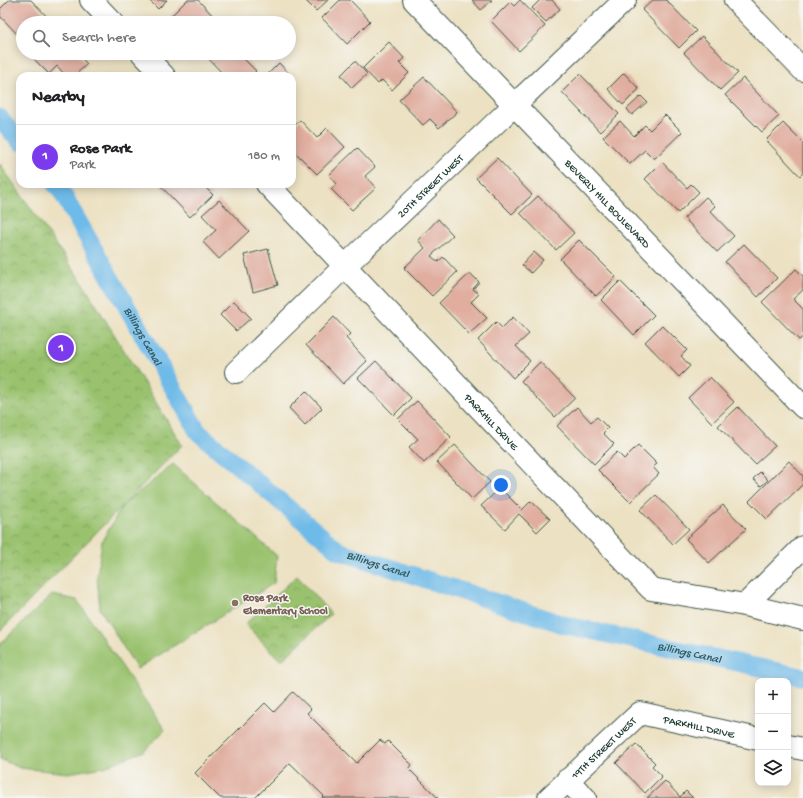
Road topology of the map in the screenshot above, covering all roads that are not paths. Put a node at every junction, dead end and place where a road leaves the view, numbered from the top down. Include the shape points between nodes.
1 (91, 0) edge
2 (414, 0) edge
3 (624, 0) edge
4 (735, 0) edge
5 (106, 16) edge
6 (149, 60) edge
7 (803, 70) edge
8 (160, 72) edge
9 (515, 104) junction
10 (271, 188) edge
11 (345, 266) junction
12 (236, 372) dead end
13 (803, 407) edge
14 (803, 547) edge
15 (745, 605) junction
16 (803, 620) edge
17 (640, 713) joint
18 (755, 738) edge
19 (791, 747) edge
20 (803, 750) edge
21 (568, 780) junction
22 (549, 798) edge
23 (585, 798) edge

1 - 5 street
2 - 9 street, BEVERLY HILL BOULEVARD
3 - 9 street, 20TH STREET WEST
4 - 7 street
6 - 8 street
9 - 11 street, 20TH STREET WEST
9 - 13 street, BEVERLY HILL BOULEVARD
10 - 11 street, PARKHILL DRIVE
11 - 12 street, 20TH STREET WEST
11 - 15 street, PARKHILL DRIVE via 651,589
14 - 15 street
15 - 16 street, PARKHILL DRIVE
17 - 18 street, PARKHILL DRIVE
17 - 21 street, 19TH STREET WEST
19 - 20 street
21 - 22 street, 19TH STREET WEST
21 - 23 street

